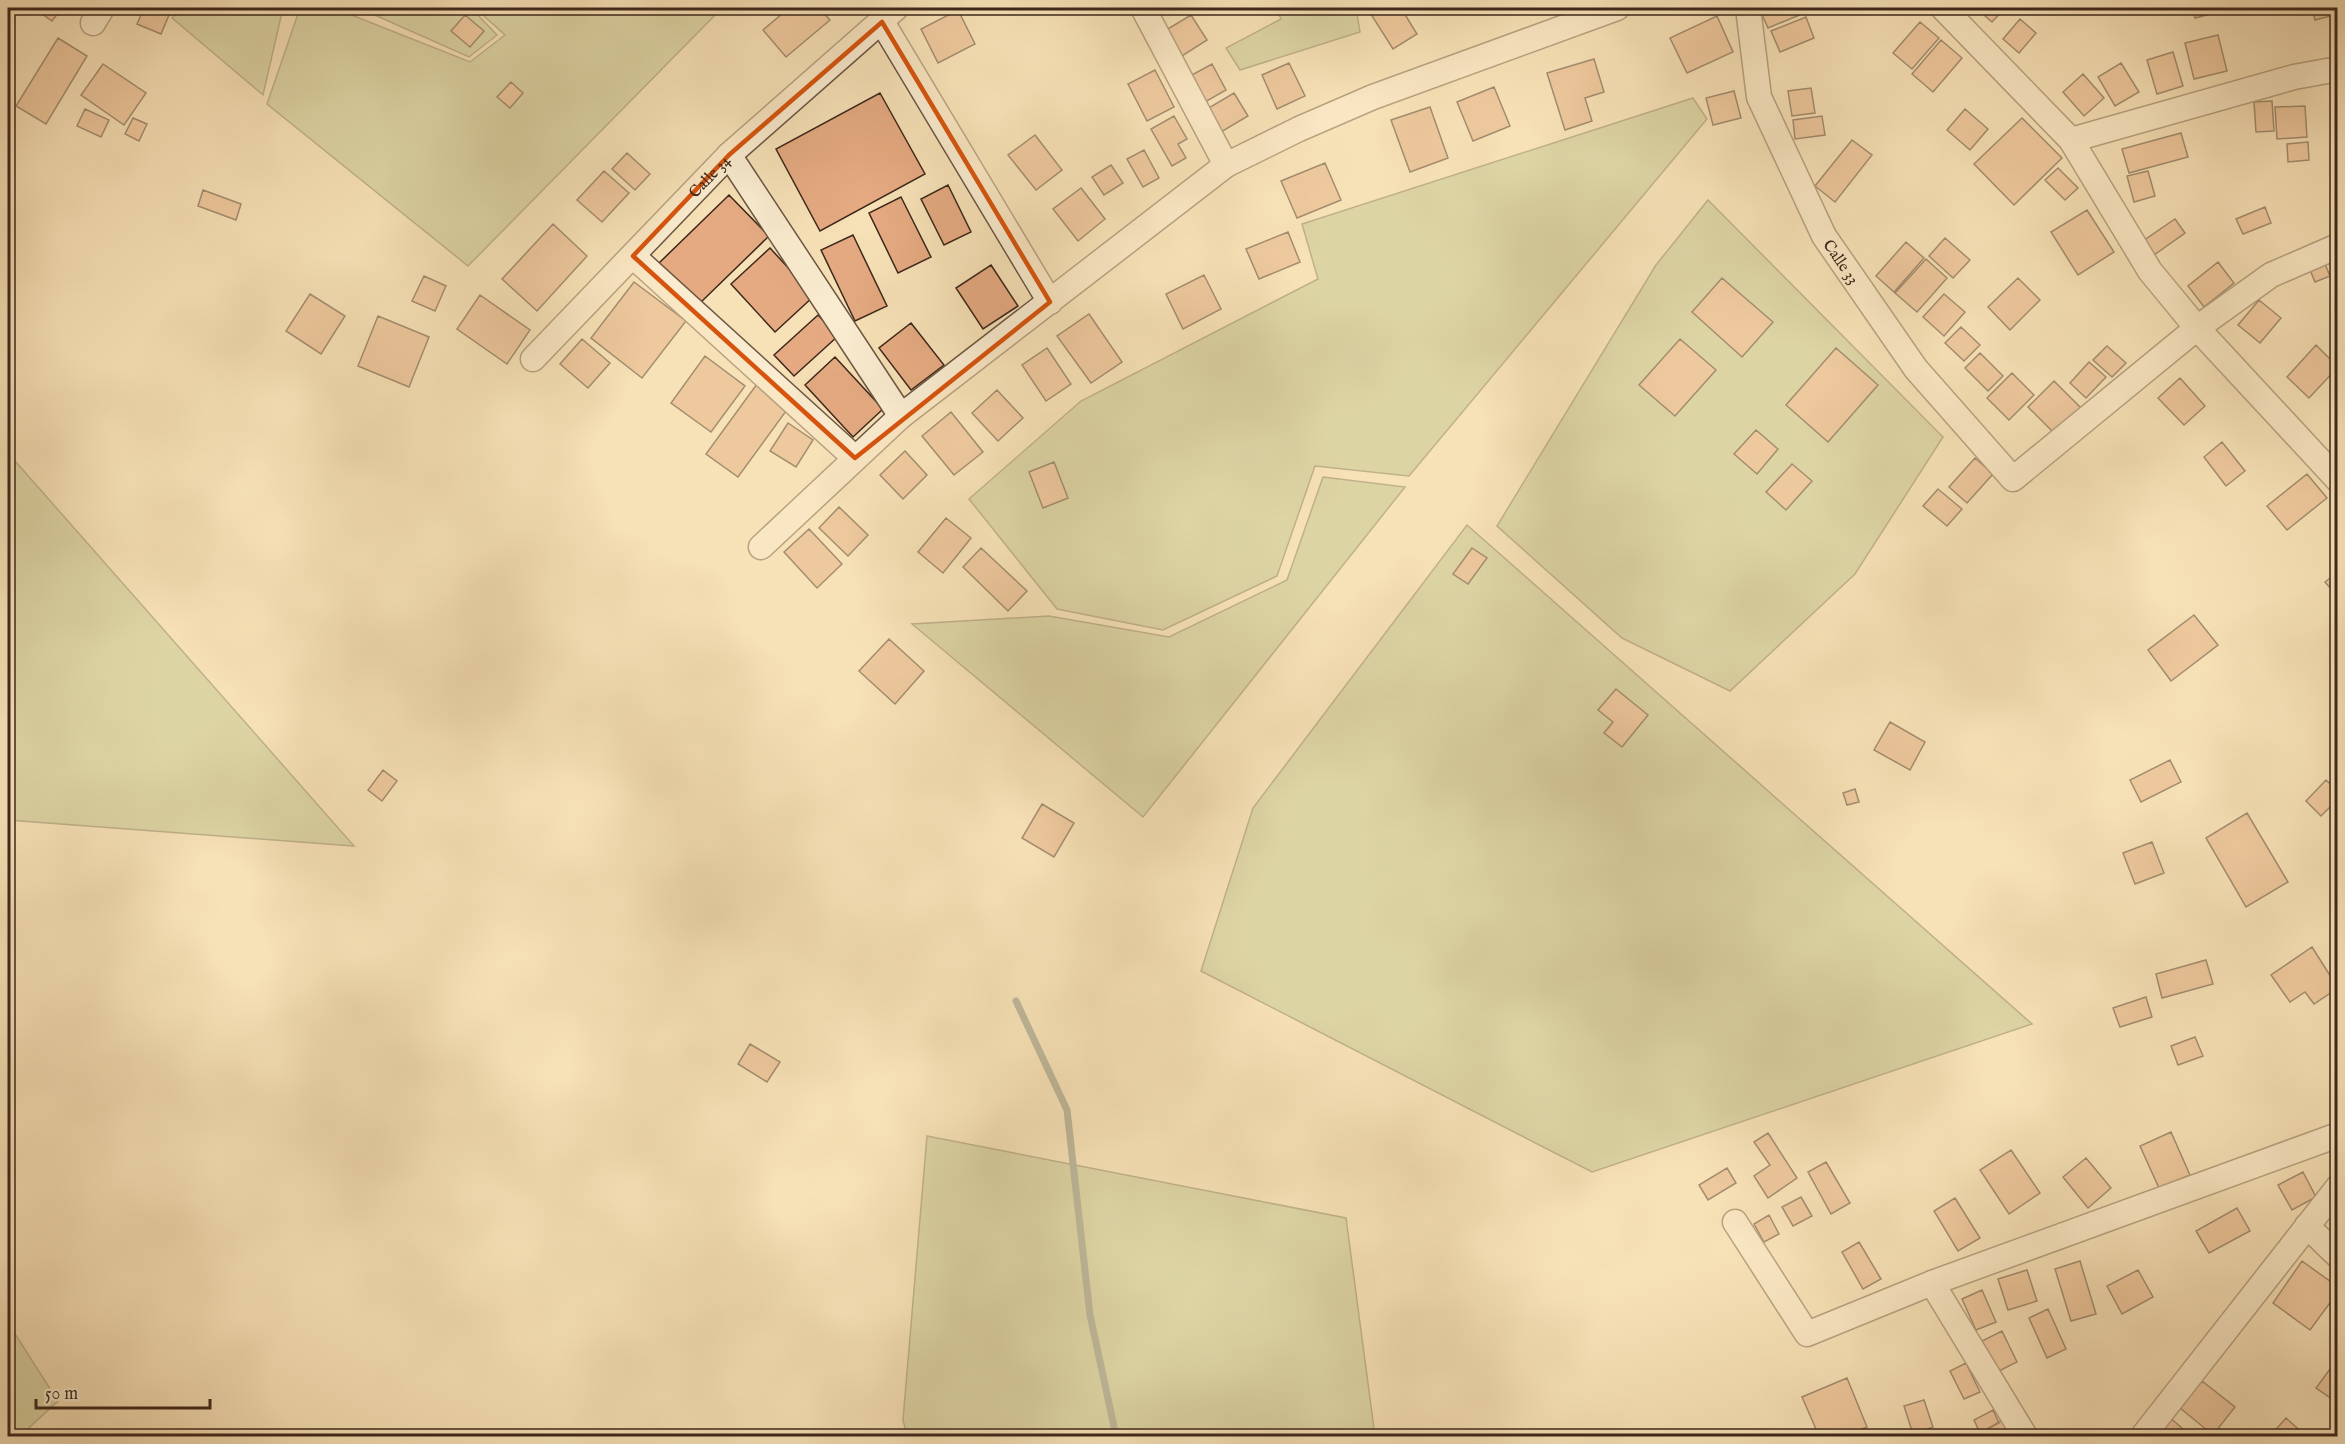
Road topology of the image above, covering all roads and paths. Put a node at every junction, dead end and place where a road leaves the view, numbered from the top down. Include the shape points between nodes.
1 (1143, 8) edge
2 (1617, 8) edge
3 (1748, 8) edge
4 (1944, 8) edge
5 (889, 15) edge
6 (2337, 69) edge
7 (2071, 140) junction
8 (729, 155) junction
9 (1226, 165) junction
10 (2337, 246) edge
11 (633, 256) junction
12 (1050, 302) junction
13 (2197, 328) junction
14 (532, 359) dead end
15 (901, 416) junction
16 (855, 458) junction
17 (2337, 480) edge
18 (761, 547) dead end
19 (2337, 1135) edge
20 (2337, 1187) edge
21 (1735, 1222) dead end
22 (2307, 1226) junction
23 (2337, 1256) edge
24 (1932, 1283) junction
25 (2025, 1437) edge
26 (2143, 1437) edge

1 - 9 street
2 - 9 street via 1373,97
3 - 13 street, Calle 33 via 1759,96 1824,236 1916,369 2013,478
4 - 7 street
5 - 8 street, Calle 34
5 - 12 street
6 - 7 street via 2294,77
7 - 13 street via 2150,271
8 - 11 street, Calle 34
8 - 15 street
9 - 12 street
10 - 13 street via 2271,275
11 - 14 street, Calle 34
11 - 16 street
12 - 15 street
13 - 17 street
15 - 16 street
16 - 18 street
19 - 24 street
20 - 22 street
21 - 24 street via 1807,1334
22 - 23 street
22 - 26 street
24 - 25 street

